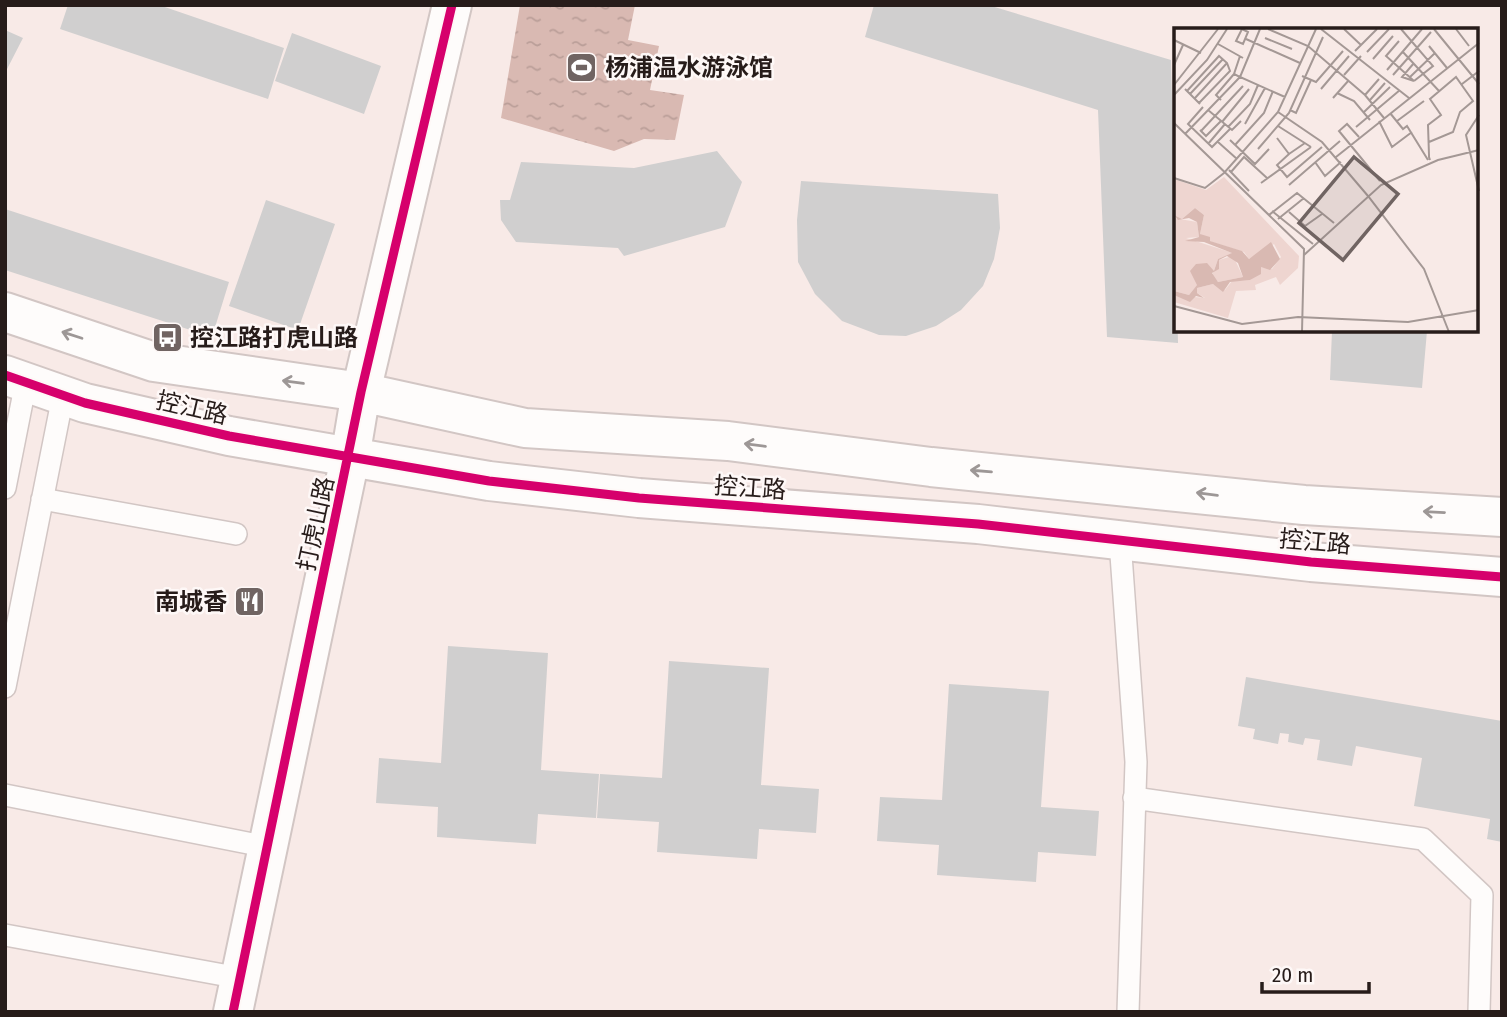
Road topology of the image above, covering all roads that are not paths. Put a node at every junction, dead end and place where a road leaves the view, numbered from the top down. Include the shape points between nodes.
1 (452, 5) edge
2 (5, 312) edge
3 (15, 379) edge
4 (361, 392) junction
5 (63, 396) junction
6 (350, 458) junction
7 (5, 488) edge
8 (42, 499) junction
9 (1502, 517) edge
10 (236, 534) dead end
11 (1120, 541) junction
12 (1502, 577) edge
13 (5, 687) edge
14 (5, 795) edge
15 (1135, 798) junction
16 (268, 847) junction
17 (5, 935) edge
18 (237, 995) edge
19 (1128, 1012) edge
20 (1479, 1012) edge

1 - 4 main road, 打虎山路
4 -> 2 main road, 控江路 via 153,362
3 - 5 main road, 控江路
3 - 7 lane
4 - 6 main road, 打虎山路
9 -> 4 main road, 控江路 via 1304,505 728,441 525,428
5 - 6 main road, 控江路 via 229,436
5 - 8 lane
6 - 11 main road, 控江路 via 639,499 978,524
6 - 16 main road, 打虎山路
8 - 10 lane
8 - 13 lane
11 - 12 main road, 控江路
11 - 15 lane
14 - 16 lane
15 - 19 lane
15 - 20 lane via 1423,839 1482,895
16 - 18 main road, 打虎山路
17 - 18 lane

